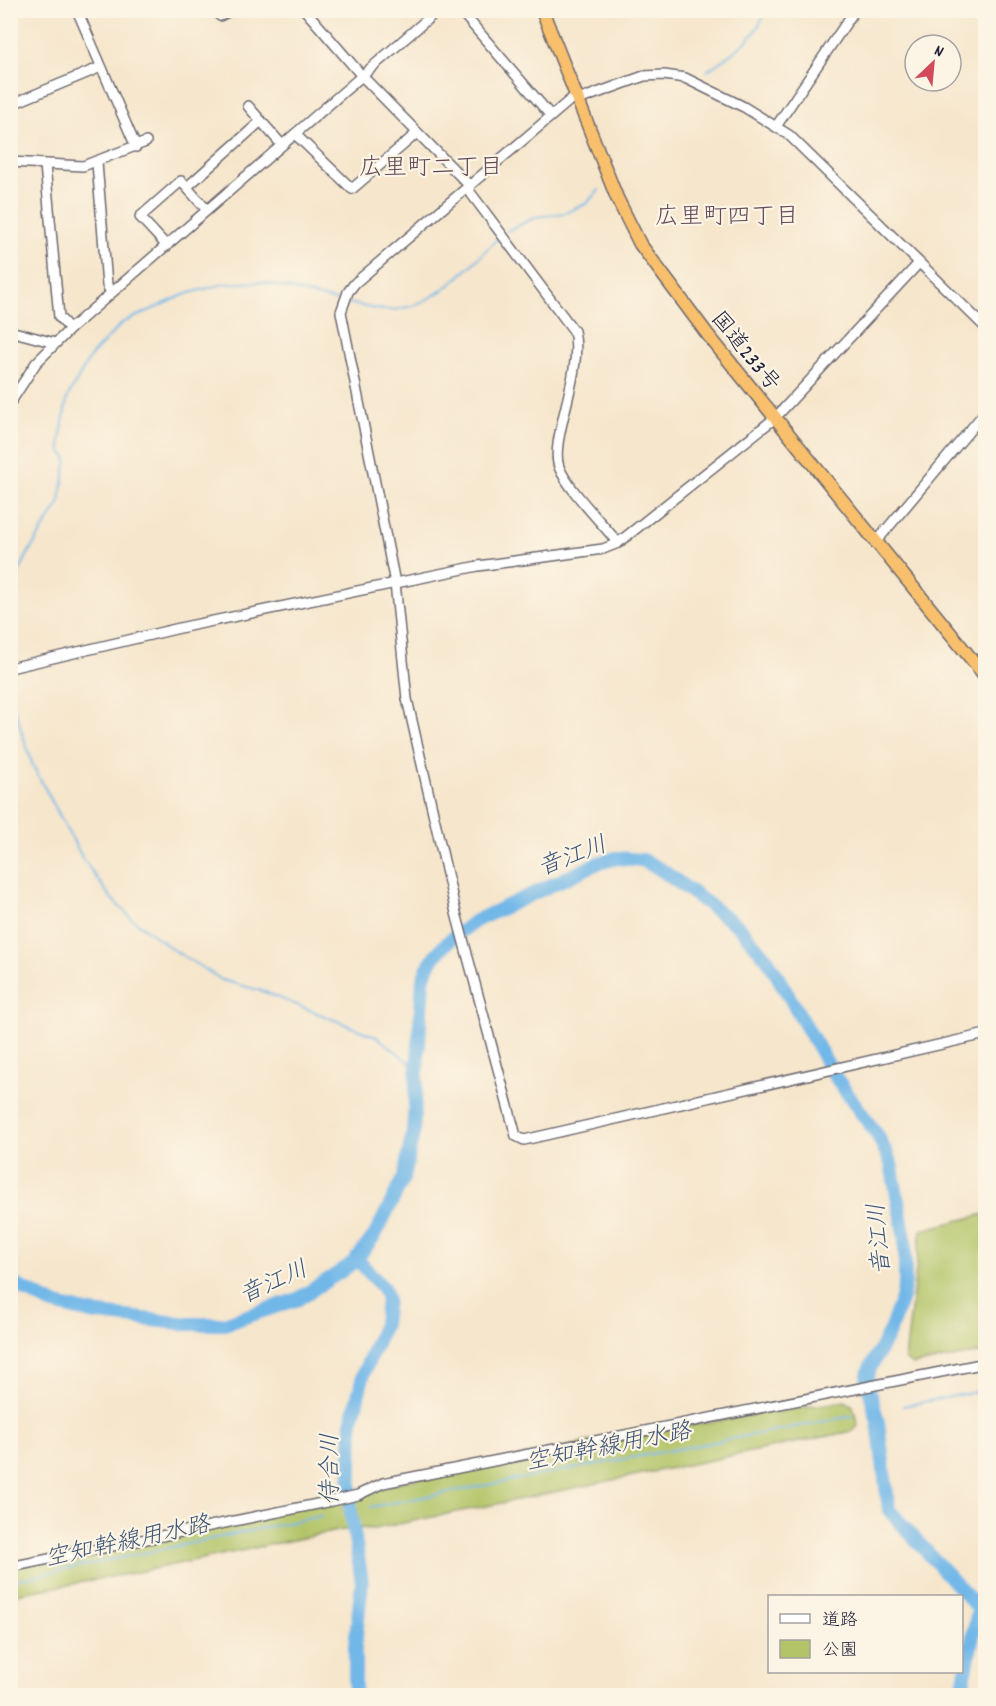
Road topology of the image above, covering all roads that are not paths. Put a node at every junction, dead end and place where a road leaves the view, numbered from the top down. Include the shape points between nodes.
1 (77, 10) edge
2 (217, 10) edge
3 (232, 10) edge
4 (305, 10) edge
5 (438, 10) edge
6 (460, 10) edge
7 (542, 10) edge
8 (855, 10) edge
9 (101, 67) junction
10 (362, 76) junction
11 (577, 97) junction
12 (10, 105) edge
13 (248, 106) dead end
14 (551, 116) junction
15 (261, 121) junction
16 (777, 125) junction
17 (417, 133) junction
18 (295, 134) junction
19 (146, 142) dead end
20 (282, 145) junction
21 (136, 147) junction
22 (10, 162) edge
23 (97, 163) junction
24 (45, 165) junction
25 (187, 187) junction
26 (468, 187) junction
27 (207, 210) junction
28 (167, 246) junction
29 (919, 263) junction
30 (111, 293) junction
31 (986, 328) edge
32 (70, 329) junction
33 (10, 331) edge
34 (55, 343) junction
35 (10, 403) edge
36 (986, 411) edge
37 (775, 418) junction
38 (618, 543) junction
39 (875, 543) junction
40 (395, 584) junction
41 (10, 668) edge
42 (986, 676) edge
43 (986, 1034) edge
44 (986, 1363) edge
45 (10, 1567) edge

1 - 9 street
2 - 3 street via 220,16
4 - 10 street
5 - 10 street
6 - 14 street
7 - 11 highway, 国道233号
8 - 16 street
9 - 12 street
9 - 21 street
10 - 17 street
10 - 18 street
11 - 14 street
11 - 16 street via 644,76 664,75 685,78
11 - 37 highway, 国道233号 via 617,198 640,244 668,285
13 - 15 street
14 - 26 street
15 - 20 street
15 - 25 street
16 - 29 street
17 - 18 street via 352,189
17 - 26 street
18 - 20 street
19 - 21 street
20 - 27 street
21 - 23 street
22 - 24 street
23 - 24 street
23 - 30 street via 107,285
24 - 32 street via 58,317
25 - 27 street
25 - 28 street via 181,181 140,217
26 - 38 street via 574,331 577,359 559,464
26 - 40 street via 355,283 341,312
27 - 28 street
28 - 30 street
29 - 31 street
29 - 37 street
30 - 32 street
32 - 34 street
33 - 34 street
34 - 35 street via 36,363
36 - 39 street
37 - 38 street
37 - 39 highway, 国道233号
38 - 40 street via 603,549 543,555
39 - 42 highway, 国道233号
40 - 41 street
40 - 43 street via 407,699 456,913 516,1136 524,1140
44 - 45 street via 383,1483 358,1495

